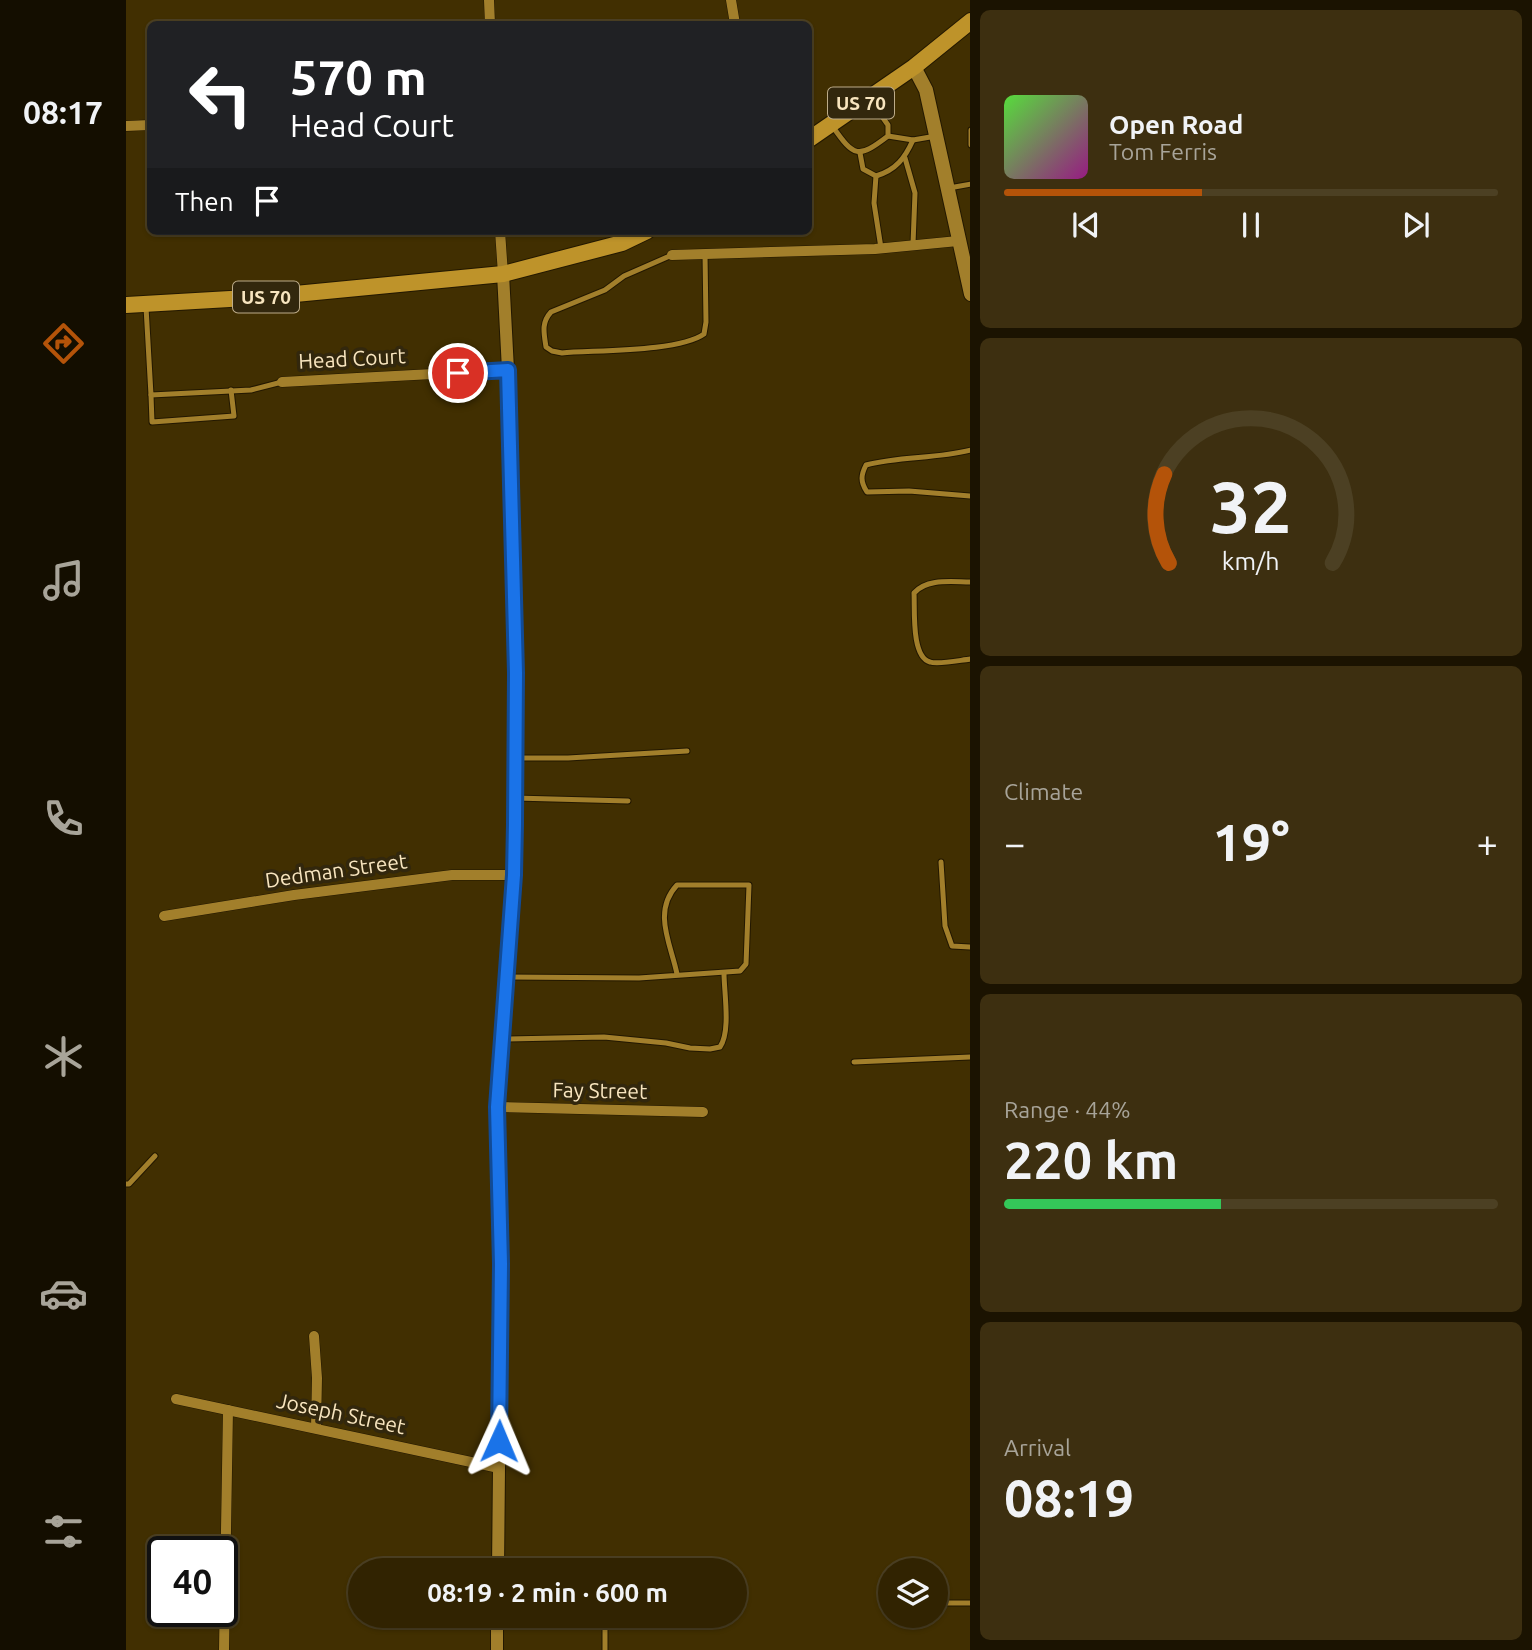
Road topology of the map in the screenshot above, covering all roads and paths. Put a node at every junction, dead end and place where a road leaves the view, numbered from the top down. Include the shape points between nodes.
1 (489, 0) edge
2 (731, 0) edge
3 (490, 21) edge
4 (734, 21) edge
5 (970, 22) edge
6 (914, 67) junction
7 (869, 98) junction
8 (831, 124) junction
9 (147, 125) edge
10 (126, 126) edge
11 (970, 130) edge
12 (888, 136) junction
13 (936, 136) junction
14 (812, 137) edge
15 (914, 140) junction
16 (970, 145) edge
17 (860, 153) junction
18 (905, 158) junction
19 (876, 176) junction
20 (970, 184) edge
21 (947, 188) junction
22 (500, 235) edge
23 (639, 235) edge
24 (958, 241) junction
25 (913, 245) junction
26 (881, 248) junction
27 (705, 254) junction
28 (672, 255) joint
29 (503, 274) junction
30 (970, 294) edge
31 (146, 304) junction
32 (126, 305) edge
33 (508, 370) junction
34 (282, 382) joint
35 (232, 390) junction
36 (150, 395) junction
37 (970, 450) edge
38 (970, 496) edge
39 (970, 582) edge
40 (970, 659) edge
41 (687, 751) dead end
42 (515, 758) junction
43 (515, 798) junction
44 (628, 801) dead end
45 (941, 862) dead end
46 (514, 875) junction
47 (164, 916) dead end
48 (970, 947) edge
49 (724, 973) junction
50 (677, 974) junction
51 (507, 978) junction
52 (502, 1039) junction
53 (970, 1057) edge
54 (854, 1062) dead end
55 (497, 1107) junction
56 (703, 1112) dead end
57 (155, 1156) dead end
58 (126, 1184) edge
59 (314, 1336) dead end
60 (176, 1399) dead end
61 (228, 1410) junction
62 (316, 1428) junction
63 (499, 1468) junction
64 (498, 1558) edge
65 (948, 1603) edge
66 (970, 1603) edge
67 (497, 1628) edge
68 (605, 1628) edge
69 (224, 1650) edge
70 (497, 1650) edge
71 (605, 1650) edge

1 - 3 street
2 - 4 street
5 - 6 main road, US 70
6 - 7 main road, US 70
6 - 13 main road via 926,90
7 - 8 main road, US 70
7 - 12 lane via 888,125
8 - 14 main road, US 70
8 - 17 lane via 848,149
9 - 10 street
11 - 16 lane
12 - 15 lane
12 - 17 lane
13 - 15 lane
13 - 21 main road
15 - 18 lane
17 - 19 lane via 863,169
18 - 19 lane via 888,173
18 - 25 lane via 915,193
19 - 26 lane via 874,203
20 - 21 lane
21 - 24 main road
22 - 29 street
23 - 29 main road, US 70
24 - 25 street
24 - 30 main road
25 - 26 street
26 - 27 street
27 - 28 street
27 - 28 lane via 706,322 704,334 696,340 562,353 546,347 543,328 551,312
29 - 31 main road, US 70
29 - 33 street
31 - 32 main road, US 70
31 - 36 lane
33 - 34 street, Head Court
33 - 42 street
34 - 35 lane
35 - 36 lane
35 - 36 lane via 234,416 152,422
37 - 38 lane via 885,460 866,465 861,475 867,492
39 - 40 lane via 929,583 914,593 922,657 930,662
41 - 42 lane
42 - 43 street
43 - 44 lane
43 - 46 street
45 - 48 lane via 945,926 952,946
46 - 47 street, Dedman Street via 452,875
46 - 51 street
49 - 50 lane
49 - 50 lane via 740,971 746,964 749,885 677,885 668,895 667,945
49 - 52 lane via 726,1025 720,1047 690,1048 604,1037
50 - 51 lane
51 - 52 street
52 - 55 street
53 - 54 lane
55 - 56 street, Fay Street
55 - 63 street
57 - 58 lane
59 - 62 street
60 - 61 street, Joseph Street
61 - 62 street, Joseph Street
61 - 69 street
62 - 63 street, Joseph Street
63 - 64 street
65 - 66 lane
67 - 70 street
68 - 71 lane

